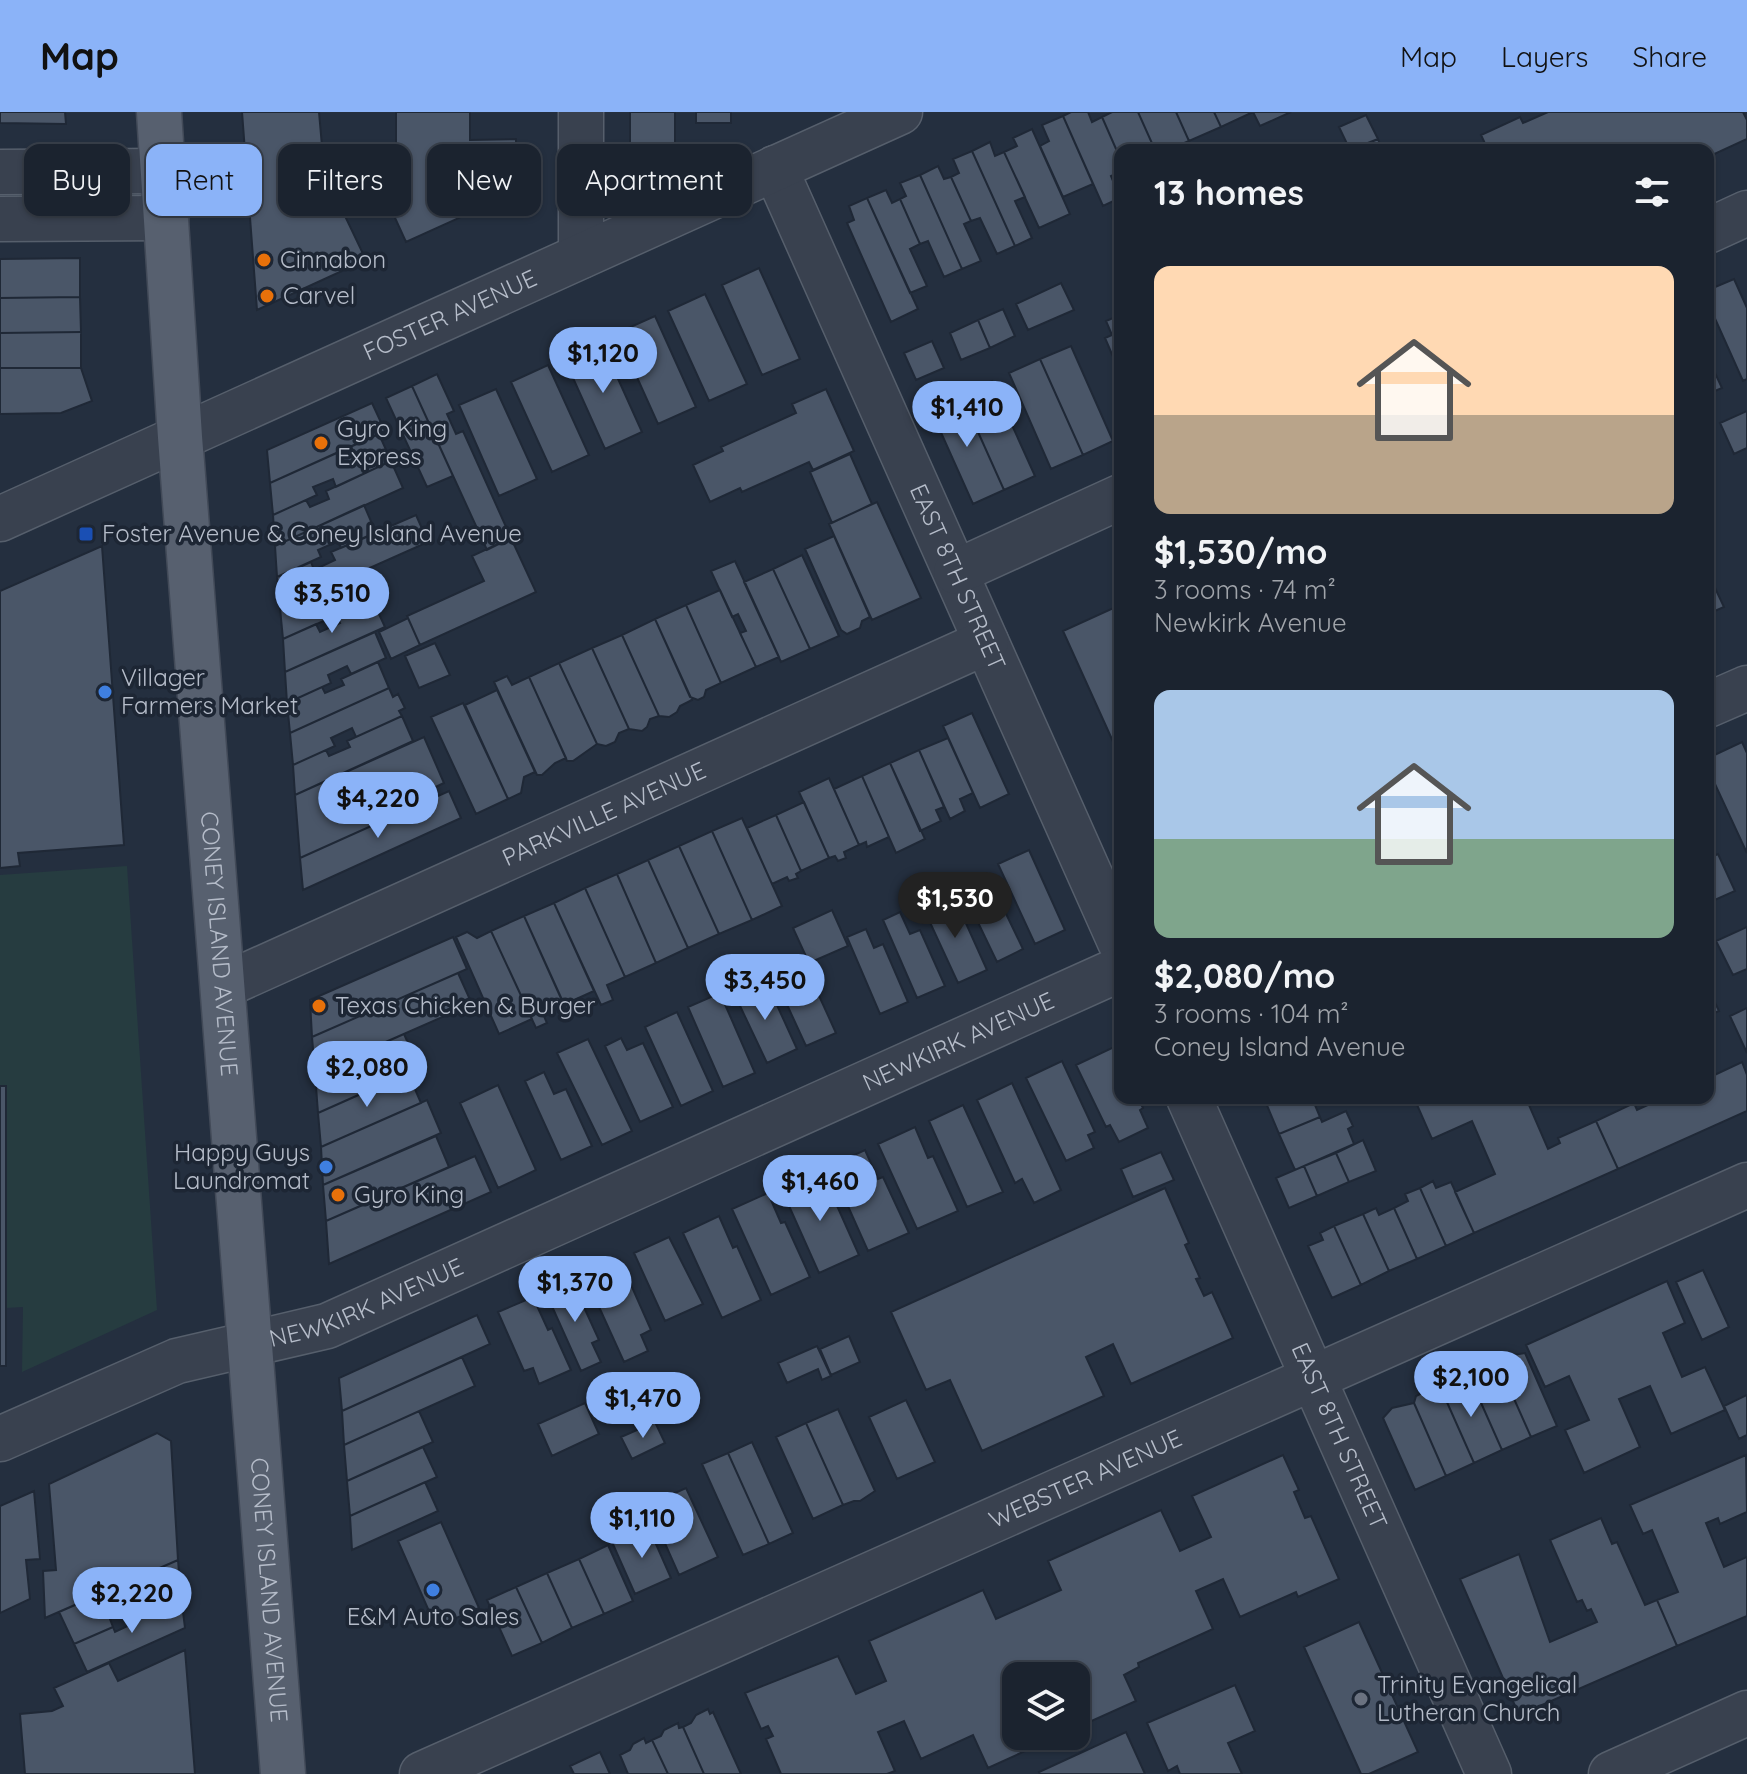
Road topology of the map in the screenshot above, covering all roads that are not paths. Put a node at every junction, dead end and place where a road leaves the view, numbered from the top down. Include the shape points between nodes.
1 (159, 112) edge
2 (581, 112) edge
3 (900, 112) edge
4 (161, 144) edge
5 (775, 168) junction
6 (146, 171) edge
7 (0, 172) edge
8 (1747, 213) edge
9 (166, 218) joint
10 (0, 219) edge
11 (1714, 228) edge
12 (581, 256) junction
13 (180, 437) junction
14 (1114, 500) edge
15 (0, 519) edge
16 (956, 572) junction
17 (986, 642) junction
18 (1747, 688) edge
19 (1714, 702) edge
20 (1114, 929) edge
21 (1114, 972) edge
22 (223, 986) junction
23 (1192, 1104) edge
24 (1747, 1185) edge
25 (250, 1344) junction
26 (1314, 1377) junction
27 (0, 1439) edge
28 (1747, 1713) edge
29 (283, 1774) edge
30 (422, 1774) edge
31 (1489, 1774) edge
32 (1611, 1774) edge

1 - 4 main road, CONEY ISLAND AVENUE
2 - 12 street
3 - 5 street, FOSTER AVENUE
5 - 12 street, FOSTER AVENUE
5 - 16 street, EAST 8TH STREET
6 - 7 street
8 - 11 street
9 - 10 street
9 - 13 main road, CONEY ISLAND AVENUE
12 - 13 street, FOSTER AVENUE
13 - 15 street, FOSTER AVENUE
13 - 22 main road, CONEY ISLAND AVENUE
14 - 16 street
16 - 17 street, EAST 8TH STREET
17 - 20 street, EAST 8TH STREET
17 - 22 street, PARKVILLE AVENUE
18 - 19 street
21 - 25 street, NEWKIRK AVENUE via 327,1326
22 - 25 main road, CONEY ISLAND AVENUE
23 - 26 street, EAST 8TH STREET
24 - 26 street, WEBSTER AVENUE
25 - 27 street, NEWKIRK AVENUE via 177,1361
25 - 29 main road, CONEY ISLAND AVENUE
26 - 30 street, WEBSTER AVENUE
26 - 31 street, EAST 8TH STREET
28 - 32 street

